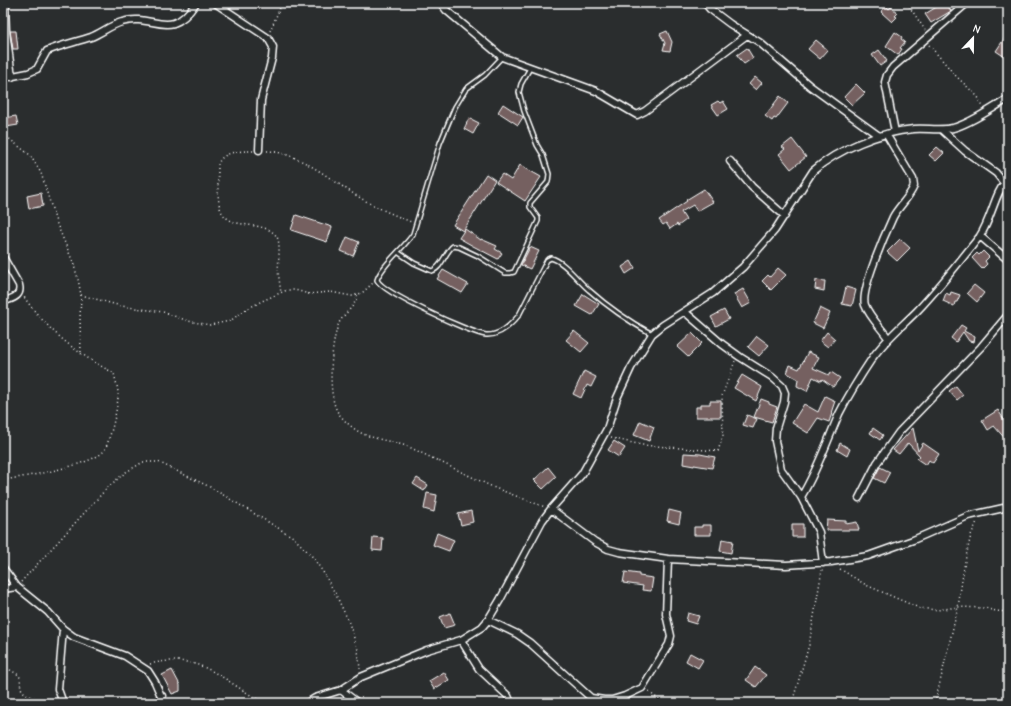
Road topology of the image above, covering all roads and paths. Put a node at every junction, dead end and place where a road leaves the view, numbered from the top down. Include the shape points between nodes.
1 (5, 3) edge
2 (196, 3) edge
3 (215, 3) edge
4 (282, 3) edge
5 (442, 3) edge
6 (705, 3) edge
7 (907, 3) edge
8 (967, 3) edge
9 (747, 35) junction
10 (268, 38) junction
11 (927, 38) junction
12 (502, 57) junction
13 (530, 68) junction
14 (12, 77) junction
15 (3, 78) edge
16 (1008, 99) edge
17 (986, 112) junction
18 (942, 130) junction
19 (895, 132) junction
20 (3, 134) edge
21 (886, 134) junction
22 (879, 136) junction
23 (259, 150) junction
24 (730, 161) dead end
25 (1006, 180) edge
26 (784, 216) junction
27 (417, 224) junction
28 (980, 236) junction
29 (399, 253) junction
30 (3, 257) edge
31 (1008, 260) edge
32 (377, 280) junction
33 (20, 292) junction
34 (281, 293) junction
35 (81, 295) junction
36 (357, 295) junction
37 (3, 302) edge
38 (685, 312) junction
39 (1008, 315) edge
40 (652, 334) junction
41 (888, 338) junction
42 (81, 353) junction
43 (736, 355) junction
44 (603, 436) junction
45 (3, 480) edge
46 (801, 497) junction
47 (860, 498) dead end
48 (1008, 507) edge
49 (551, 509) junction
50 (981, 513) junction
51 (668, 559) junction
52 (831, 562) junction
53 (823, 563) junction
54 (3, 568) edge
55 (17, 587) junction
56 (3, 589) edge
57 (958, 607) junction
58 (1008, 612) edge
59 (488, 620) junction
60 (63, 629) junction
61 (461, 640) junction
62 (3, 666) edge
63 (142, 666) junction
64 (361, 677) junction
65 (642, 688) junction
66 (341, 690) junction
67 (162, 696) junction
68 (62, 701) edge
69 (156, 703) edge
70 (164, 703) edge
71 (265, 703) edge
72 (307, 703) edge
73 (358, 703) edge
74 (512, 703) edge
75 (663, 703) edge
76 (792, 703) edge
77 (935, 703) edge

1 - 14 street
2 - 14 street via 175,23 165,25 134,20 122,22 93,36 46,51 37,69
3 - 10 street
4 - 10 path
5 - 12 street via 446,10
6 - 9 street
7 - 11 path
8 - 11 street
9 - 13 street via 640,115 596,91
9 - 22 street via 759,42 810,86
10 - 23 street via 273,47 261,100
11 - 17 path via 956,76 978,97
11 - 19 street via 890,70 885,78
12 - 13 street
12 - 27 lane via 485,75 466,89 458,100 440,143
13 - 29 lane via 519,92 534,139 549,174 548,182 530,203 538,221 514,272 505,273 478,256 453,246 432,271
14 - 15 street
16 - 17 street
17 - 18 street via 960,125
18 - 19 street via 916,129
18 - 25 street
19 - 21 street
20 - 35 path via 30,155 42,173 56,222 73,262
21 - 22 street
21 - 41 street via 913,179 914,186 894,216 874,263 864,295 865,306
22 - 26 street via 828,158 813,171
23 - 27 path via 287,155 305,163 365,201
23 - 34 path via 242,151 220,159 219,206 225,216 241,224 266,228 276,236 279,241 278,270
24 - 26 street via 745,180
25 - 28 street
26 - 38 street via 743,267 713,293
27 - 29 lane
28 - 31 street
28 - 41 street via 937,289
29 - 32 lane
30 - 33 street via 19,285
32 - 36 path
32 - 40 lane via 382,287 436,316 472,332 487,335 500,331 512,323 519,315 547,260 554,259 634,325
33 - 37 street
33 - 42 path via 45,324
34 - 35 path via 251,307 230,321 210,325 188,321 163,312 121,306
34 - 36 path via 295,290 309,294 330,292
35 - 42 path
36 - 49 path via 339,324 331,366 333,397 337,410 347,422 370,437 409,447 495,488
38 - 40 street
38 - 43 street
39 - 47 street via 981,347 899,432 877,463
40 - 44 street via 631,368
41 - 46 street via 851,392 816,471
42 - 45 path via 114,373 118,393 117,405 105,451 98,457 75,464
43 - 44 path via 722,396 723,436 718,451 642,445
43 - 46 street via 776,380 784,390 784,402 776,428 775,442 781,469
44 - 49 street via 582,474
46 - 53 street via 819,532
48 - 50 street
49 - 51 street via 608,549
49 - 59 street
50 - 52 street via 868,556
50 - 57 path via 965,561
51 - 53 street via 762,565
51 - 65 street via 666,614 671,639
52 - 53 street
52 - 57 path via 866,585 919,608 937,610
53 - 76 path via 809,645
54 - 55 street
55 - 56 street
55 - 60 street via 48,612
55 - 64 path via 108,487 143,462 158,462 243,506 293,537 311,555 323,572 348,620 358,650
57 - 58 path
57 - 77 path
59 - 61 street via 473,634
59 - 65 street via 530,643 591,698 612,700
60 - 63 street via 74,637 125,656
60 - 68 street via 58,689
61 - 64 street via 427,650
61 - 74 street via 479,669 508,696
62 - 68 path via 20,675 21,687 30,696
63 - 67 street via 148,671
63 - 71 path via 171,660 197,664 217,673
64 - 66 street
65 - 75 path
66 - 72 street
66 - 73 street
67 - 69 street
67 - 70 street

